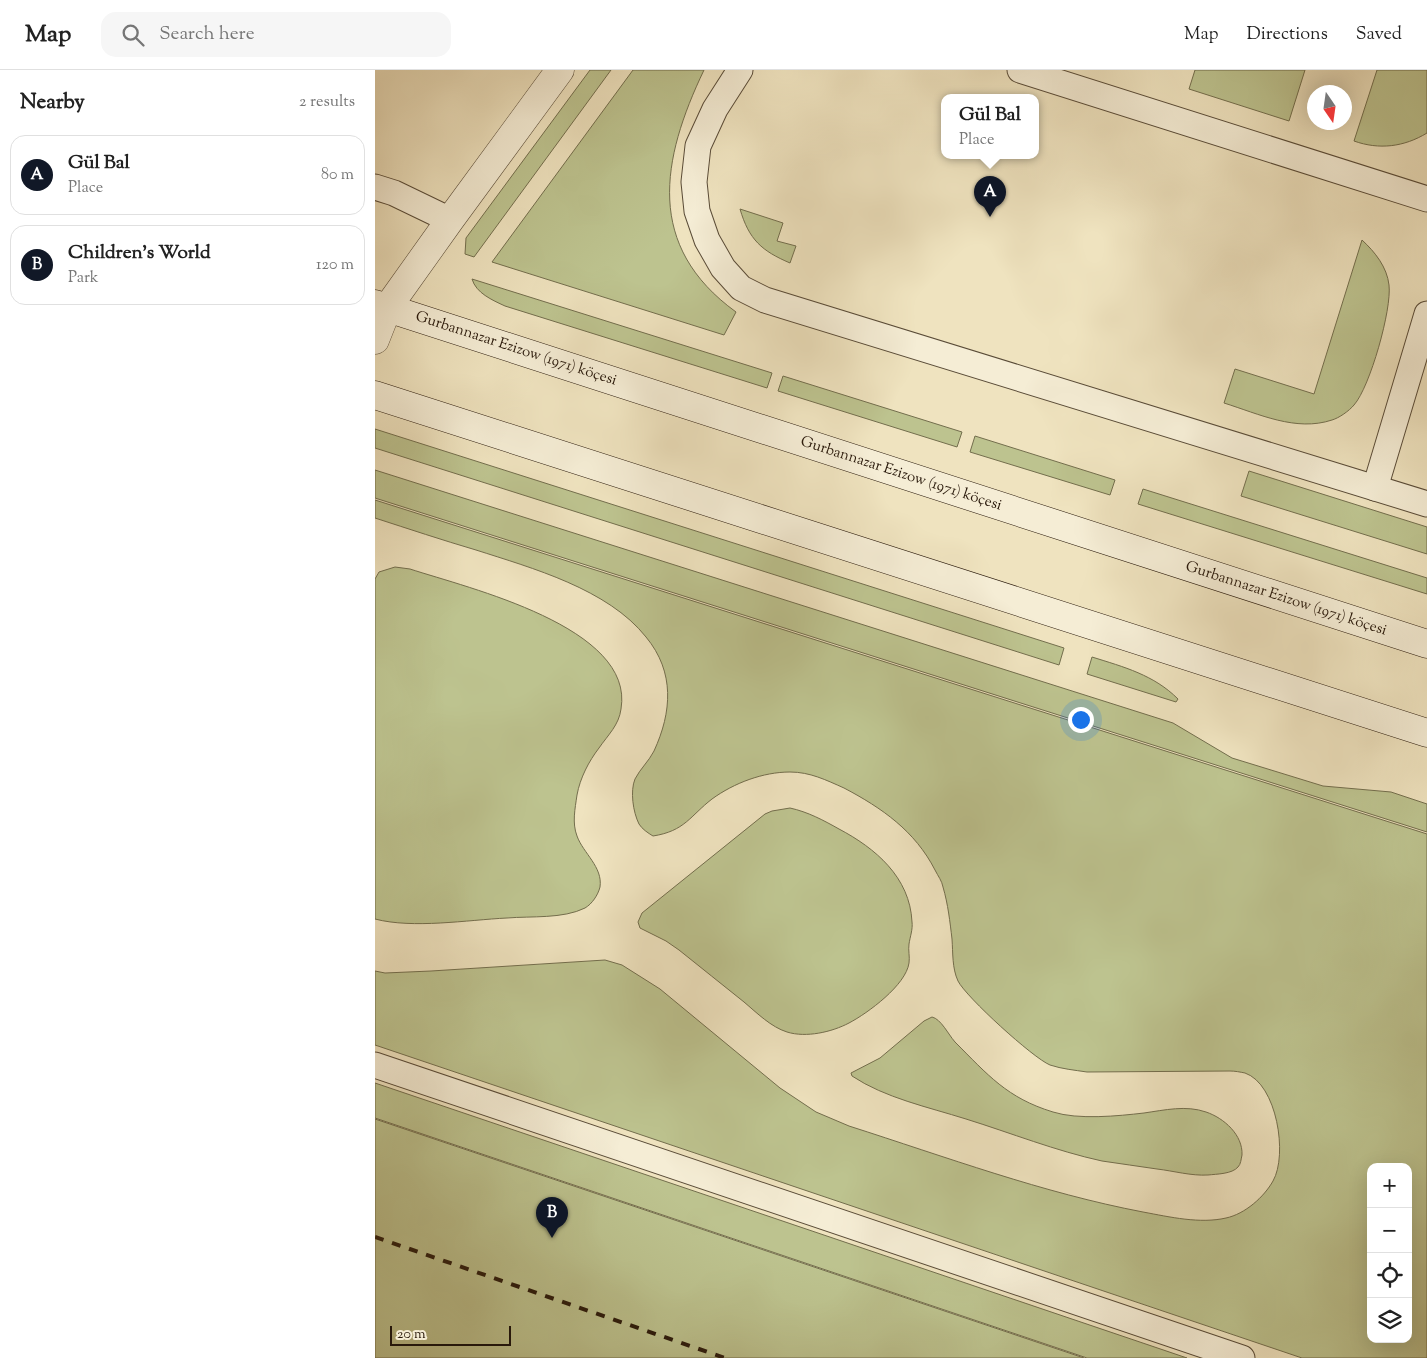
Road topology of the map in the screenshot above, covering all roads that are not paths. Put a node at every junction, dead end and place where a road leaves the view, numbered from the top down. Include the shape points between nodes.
1 (560, 70) edge
2 (739, 70) edge
3 (1020, 70) edge
4 (375, 187) edge
5 (1427, 199) edge
6 (450, 220) junction
7 (382, 305) edge
8 (1427, 314) edge
9 (375, 340) edge
10 (375, 395) edge
11 (1375, 488) junction
12 (1427, 504) edge
13 (1427, 644) edge
14 (1427, 733) edge
15 (375, 1065) edge
16 (1242, 1358) edge

1 - 6 street
2 - 11 lane via 715,109 698,146 694,182 697,211 707,240 723,268 741,288 775,303
3 - 5 lane
4 - 6 lane
6 - 7 street
7 - 9 street
7 - 13 street, Gurbannazar Ezizow (1971) köçesi
8 - 11 lane
10 - 14 street
11 - 12 lane
15 - 16 lane

